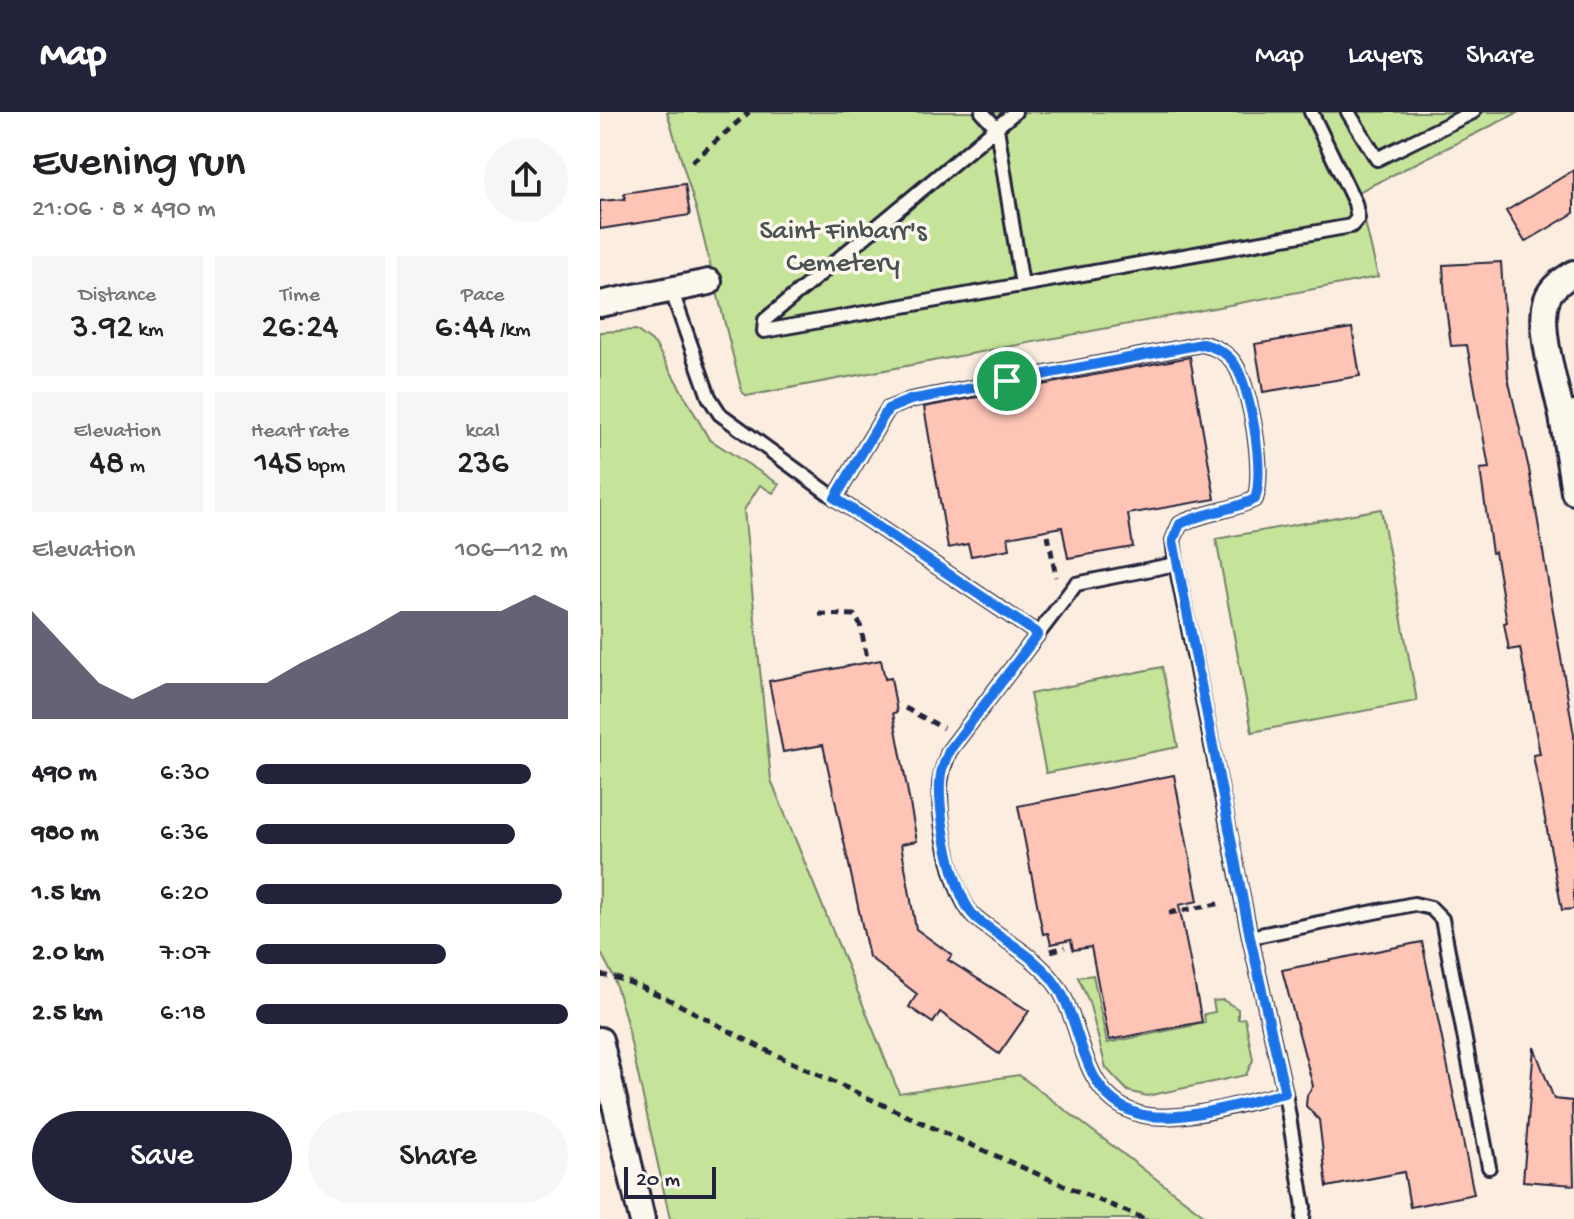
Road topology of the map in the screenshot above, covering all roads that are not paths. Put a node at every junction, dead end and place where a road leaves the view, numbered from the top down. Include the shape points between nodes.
1 (982, 112) edge
2 (1015, 112) edge
3 (1311, 112) edge
4 (1348, 112) edge
5 (1473, 112) edge
6 (997, 128) junction
7 (1574, 273) edge
8 (709, 282) dead end
9 (1022, 285) junction
10 (671, 289) junction
11 (600, 304) edge
12 (1568, 415) edge
13 (1574, 492) edge
14 (835, 498) junction
15 (1176, 564) junction
16 (1038, 634) junction
17 (1250, 937) junction
18 (600, 1040) edge
19 (1285, 1093) junction
20 (1489, 1167) dead end
21 (642, 1219) edge
22 (1303, 1219) edge

1 - 6 lane
2 - 6 lane
3 - 9 lane via 1355,203 1358,218 1351,226
4 - 5 lane via 1377,159
6 - 9 lane
6 - 9 lane via 763,326 769,332
7 - 12 street via 1547,299 1545,331
8 - 10 street
10 - 11 street
10 - 14 lane via 709,397 720,414
12 - 13 street
14 - 15 lane via 888,409 910,400 1202,344 1234,363 1239,375 1250,410 1260,486 1255,499 1180,524 1173,540
14 - 16 lane
15 - 16 lane via 1076,584
15 - 17 lane
16 - 19 lane via 945,763 940,794 962,900 973,916 1046,972 1061,993 1090,1071 1110,1098 1137,1113 1159,1117
17 - 19 lane
17 - 20 lane via 1414,904 1431,908 1442,919
18 - 21 street
19 - 22 lane

